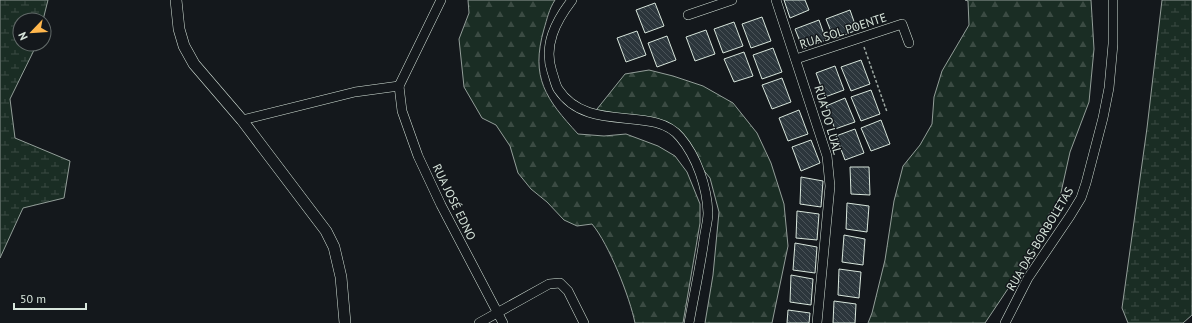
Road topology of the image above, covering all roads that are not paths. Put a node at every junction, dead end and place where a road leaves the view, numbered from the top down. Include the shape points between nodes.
1 (176, 0) edge
2 (441, 0) edge
3 (572, 0) edge
4 (732, 0) edge
5 (776, 0) edge
6 (1113, 0) edge
7 (688, 15) dead end
8 (909, 43) dead end
9 (796, 59) junction
10 (399, 86) junction
11 (242, 120) junction
12 (497, 312) junction
13 (345, 323) edge
14 (479, 323) edge
15 (503, 323) edge
16 (584, 323) edge
17 (689, 323) edge
18 (817, 323) edge
19 (1005, 323) edge

1 - 11 street via 179,29 190,58
2 - 10 street
3 - 17 street via 563,11 550,39 549,63 558,89 571,103 593,114 656,122 669,128 684,142 703,183 708,214
4 - 7 street
5 - 9 street, RUA DO LUAL
6 - 19 street, RUA DAS BORBOLETAS via 1109,88 1081,198 1028,278
8 - 9 street, RUA SOL POENTE via 902,24
9 - 18 street, RUA DO LUAL via 827,156 830,186
10 - 11 street via 355,92
10 - 12 street, RUA JOSÉ EDNO via 402,111 418,156
11 - 13 street via 326,231 334,247 341,277
12 - 14 street
12 - 15 street, RUA JOSÉ EDNO
12 - 16 street via 549,284 560,283 568,291

